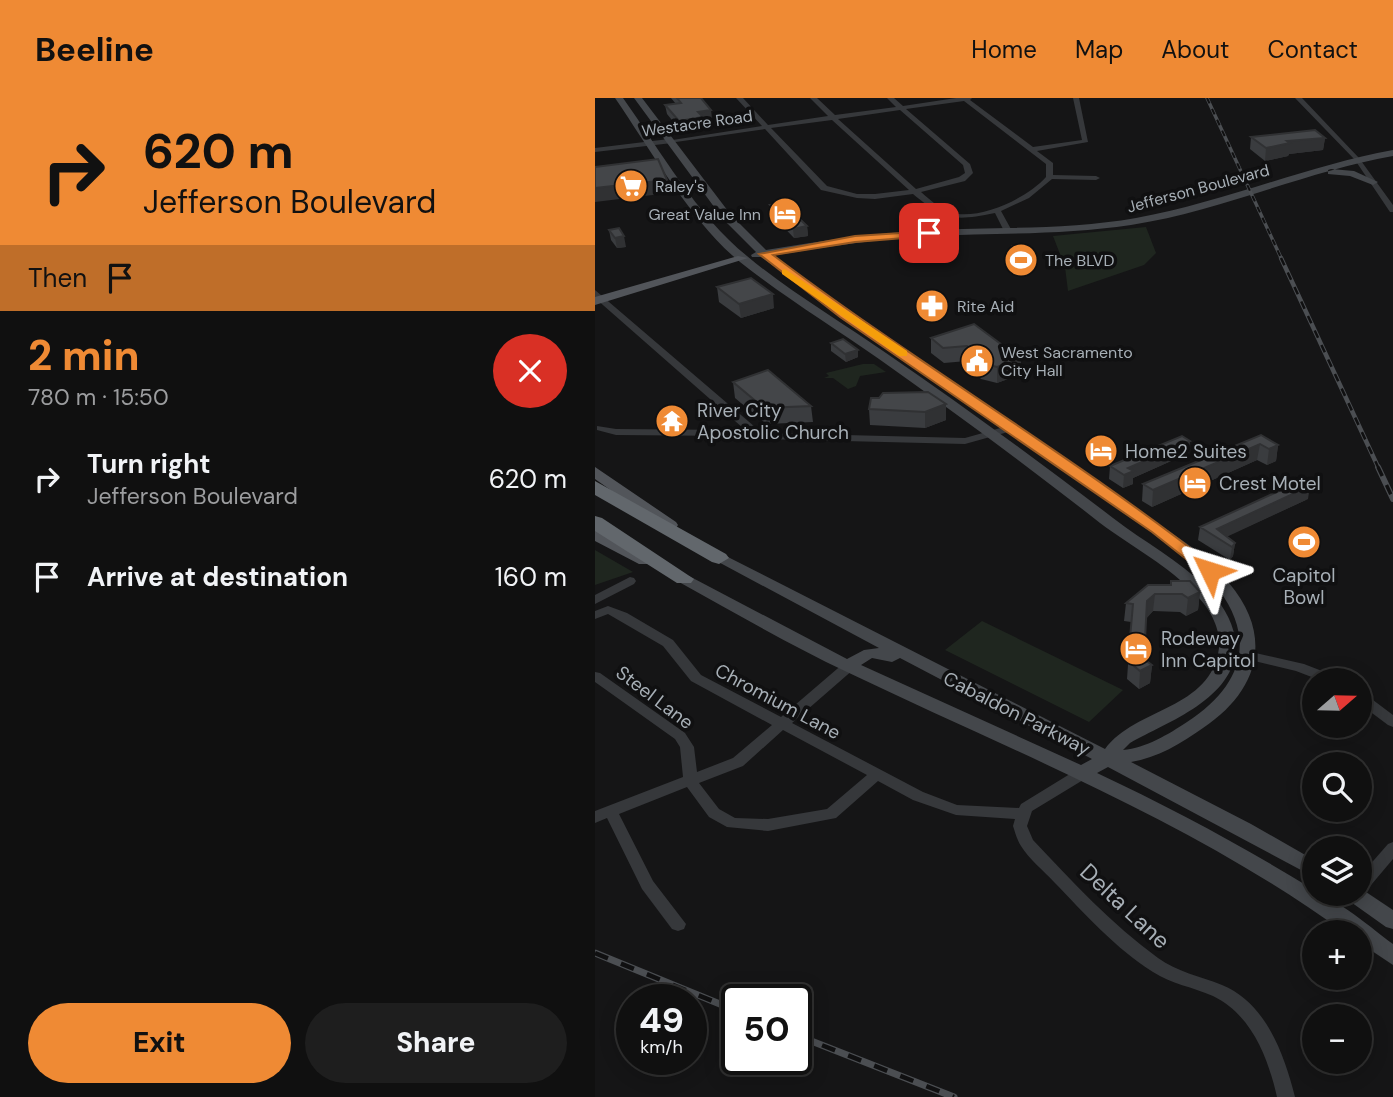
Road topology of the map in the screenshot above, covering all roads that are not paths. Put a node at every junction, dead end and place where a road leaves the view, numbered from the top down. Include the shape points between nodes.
1 (619, 98) edge
2 (638, 98) edge
3 (739, 98) edge
4 (813, 98) edge
5 (890, 98) edge
6 (966, 98) edge
7 (1076, 98) edge
8 (1298, 98) edge
9 (902, 108) junction
10 (834, 118) junction
11 (767, 128) junction
12 (669, 141) junction
13 (650, 143) junction
14 (1035, 149) junction
15 (595, 150) edge
16 (1393, 153) edge
17 (1357, 159) junction
18 (1307, 174) junction
19 (1050, 177) junction
20 (1096, 178) dead end
21 (1373, 182) junction
22 (913, 191) junction
23 (709, 194) junction
24 (688, 197) junction
25 (997, 210) junction
26 (1393, 210) edge
27 (1008, 231) junction
28 (764, 254) junction
29 (742, 258) junction
30 (597, 298) edge
31 (819, 311) junction
32 (852, 320) junction
33 (873, 349) junction
34 (902, 353) junction
35 (601, 428) dead end
36 (1011, 428) junction
37 (751, 429) junction
38 (993, 435) junction
39 (595, 472) edge
40 (595, 487) edge
41 (595, 523) edge
42 (595, 535) edge
43 (719, 558) junction
44 (684, 579) junction
45 (630, 580) dead end
46 (595, 600) edge
47 (601, 613) edge
48 (1227, 651) junction
49 (1251, 656) junction
50 (849, 666) junction
51 (1302, 668) edge
52 (595, 676) edge
53 (953, 680) junction
54 (1372, 702) edge
55 (1372, 705) edge
56 (1393, 713) edge
57 (1393, 722) edge
58 (781, 725) junction
59 (1107, 759) junction
60 (1083, 773) junction
61 (876, 775) junction
62 (691, 782) junction
63 (918, 796) joint
64 (1022, 814) junction
65 (603, 815) edge
66 (1393, 848) edge
67 (1302, 863) edge
68 (1372, 873) edge
69 (1372, 906) edge
70 (1393, 921) edge
71 (678, 924) dead end
72 (1393, 956) edge
73 (1286, 1097) edge

1 - 13 main road
2 - 12 main road
3 - 11 street
4 - 10 street
5 - 9 street
6 - 9 street, Westacre Road
6 - 14 street
7 - 14 street via 1086,141
8 - 17 street
9 - 10 street, Westacre Road
9 - 22 street via 966,164 969,173 962,180
10 - 11 street, Westacre Road
10 - 22 street
11 - 12 street, Westacre Road
11 - 22 street via 824,188 865,197
12 - 13 street, Westacre Road
12 - 23 main road
13 - 15 street, Westacre Road
13 - 24 main road
14 - 19 street via 1049,163
16 - 17 main road, Jefferson Boulevard
17 - 18 main road, Jefferson Boulevard
17 - 21 street
18 - 21 main road via 1351,173
18 - 27 main road, Jefferson Boulevard via 1136,221
19 - 20 street
19 - 25 street via 1030,195
21 - 26 street
22 - 25 street via 954,216
23 - 24 main road
23 - 28 main road
24 - 29 main road
25 - 27 street
27 - 28 main road, Jefferson Boulevard via 877,236
28 - 29 main road, Jefferson Boulevard
28 - 32 main road
29 - 30 main road, Jefferson Boulevard
29 - 31 main road
30 - 37 street
31 - 32 main road
31 - 33 main road
32 - 34 main road
33 - 34 main road
33 - 38 main road
34 - 36 main road
35 - 37 street via 734,433
36 - 38 street
36 - 49 main road via 1201,561 1240,610
37 - 38 street via 776,438 965,441
38 - 48 main road via 1191,581 1220,616
39 - 43 main road
40 - 43 highway
41 - 44 highway
42 - 44 main road
43 - 53 main road, Cabaldon Parkway
44 - 50 main road, Cabaldon Parkway
45 - 46 street
46 - 47 street, Chromium Lane
47 - 58 street, Chromium Lane via 623,616 668,643 696,678
48 - 49 street
48 - 59 main road via 1217,676 1202,695 1122,740
49 - 51 street
49 - 59 main road via 1240,684 1212,713 1141,754
50 - 53 main road via 867,653 882,652 929,676
50 - 58 street
50 - 60 main road, Cabaldon Parkway
52 - 62 street, Steel Lane via 680,736 687,747
53 - 59 main road, Cabaldon Parkway
54 - 56 street
55 - 57 street
58 - 61 street, Chromium Lane
58 - 62 street via 738,761
59 - 60 main road
59 - 67 main road, Cabaldon Parkway
60 - 64 street
60 - 72 main road, Cabaldon Parkway via 1265,867
61 - 62 street via 831,814 768,825 732,823 714,813
61 - 63 street, Chromium Lane
62 - 65 street
63 - 64 street via 956,810
64 - 73 street, Delta Lane via 1021,834 1027,843 1139,953 1164,972 1220,991 1247,1012 1266,1042
65 - 71 street via 660,905
66 - 68 street
69 - 70 main road

